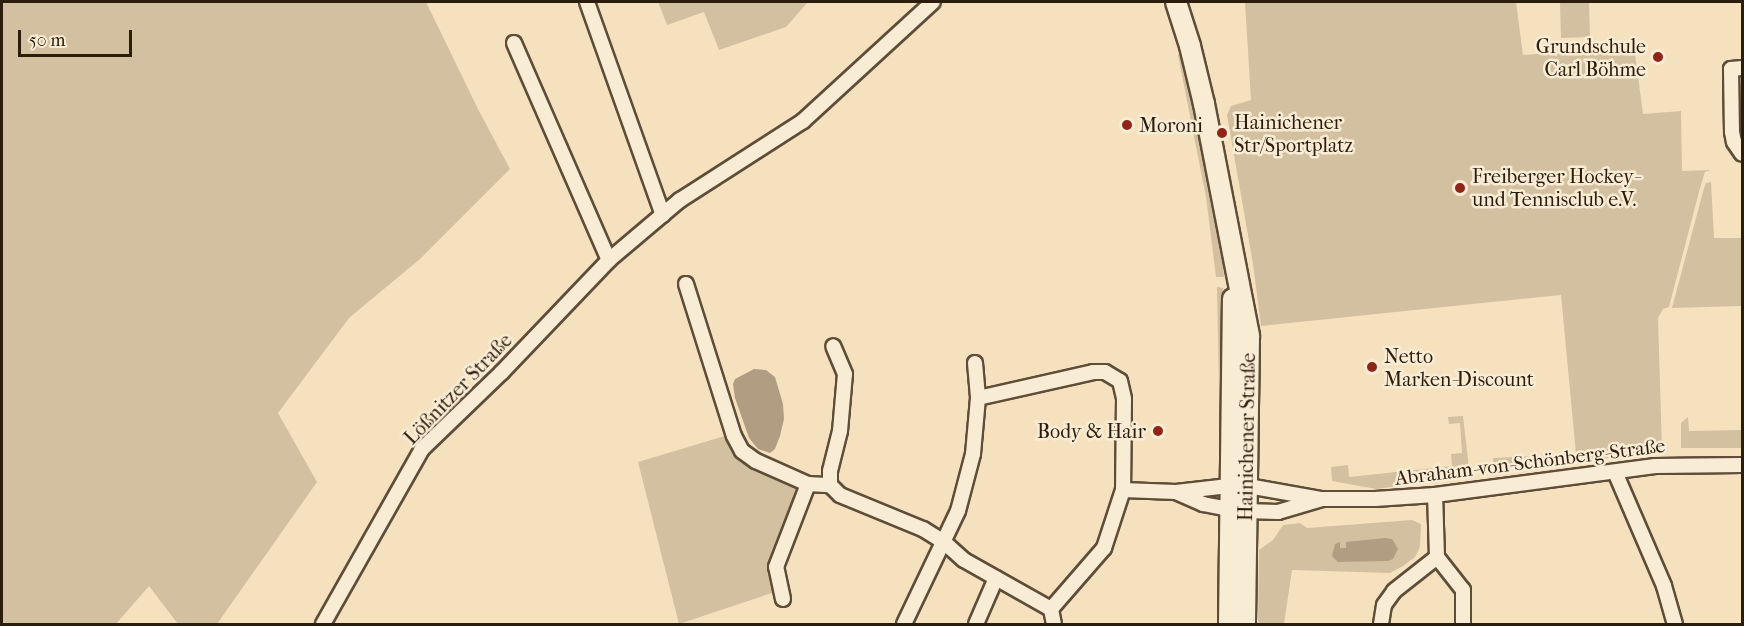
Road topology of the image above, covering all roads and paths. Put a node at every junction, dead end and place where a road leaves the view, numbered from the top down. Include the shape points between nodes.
1 (587, 2) edge
2 (933, 2) edge
3 (1176, 2) edge
4 (514, 43) dead end
5 (1743, 69) edge
6 (1743, 154) edge
7 (663, 215) junction
8 (609, 260) junction
9 (686, 284) dead end
10 (833, 346) dead end
11 (975, 363) dead end
12 (978, 398) junction
13 (1743, 465) edge
14 (1615, 472) junction
15 (808, 484) junction
16 (830, 485) junction
17 (1238, 486) junction
18 (1123, 490) junction
19 (1176, 492) junction
20 (1435, 495) junction
21 (1322, 499) junction
22 (1238, 510) junction
23 (945, 543) junction
24 (1437, 557) junction
25 (996, 578) junction
26 (783, 599) dead end
27 (1051, 609) junction
28 (323, 624) edge
29 (904, 624) edge
30 (976, 624) edge
31 (1054, 624) edge
32 (1229, 624) edge
33 (1245, 624) edge
34 (1381, 624) edge
35 (1463, 624) edge
36 (1675, 624) edge

1 - 7 street
2 - 7 street, Lößnitzer Straße via 803,121
3 - 17 main road, Hainichener Straße via 1204,104 1232,251
4 - 8 street
5 - 6 street via 1731,69 1732,132
7 - 8 street, Lößnitzer Straße
8 - 28 street, Lößnitzer Straße via 422,449
9 - 15 street via 742,452
10 - 16 street via 845,374
11 - 12 street
12 - 18 street via 1092,372 1113,376 1120,381 1125,399
12 - 23 street via 973,454
13 - 14 street, Abraham-von-Schönberg-Straße via 1671,465
14 - 20 street, Abraham-von-Schönberg-Straße
14 - 36 street via 1664,586
15 - 16 street
15 - 26 street via 776,567
16 - 23 street via 840,495 923,529
17 - 19 street, Abraham-von-Schönberg-Straße
17 - 21 street, Abraham-von-Schönberg-Straße
17 - 22 main road, Hainichener Straße
18 - 19 street
18 - 27 street via 1104,548
19 - 22 street, Abraham-von-Schönberg-Straße via 1203,504
20 - 21 street, Abraham-von-Schönberg-Straße
20 - 24 street
21 - 22 street, Abraham-von-Schönberg-Straße via 1278,512
22 - 32 main road, Hainichener Straße
22 - 33 main road, Hainichener Straße
23 - 25 street via 964,560
23 - 29 street
24 - 34 street via 1394,591 1384,605
24 - 35 street via 1463,590
25 - 27 street
25 - 30 street
27 - 31 street

